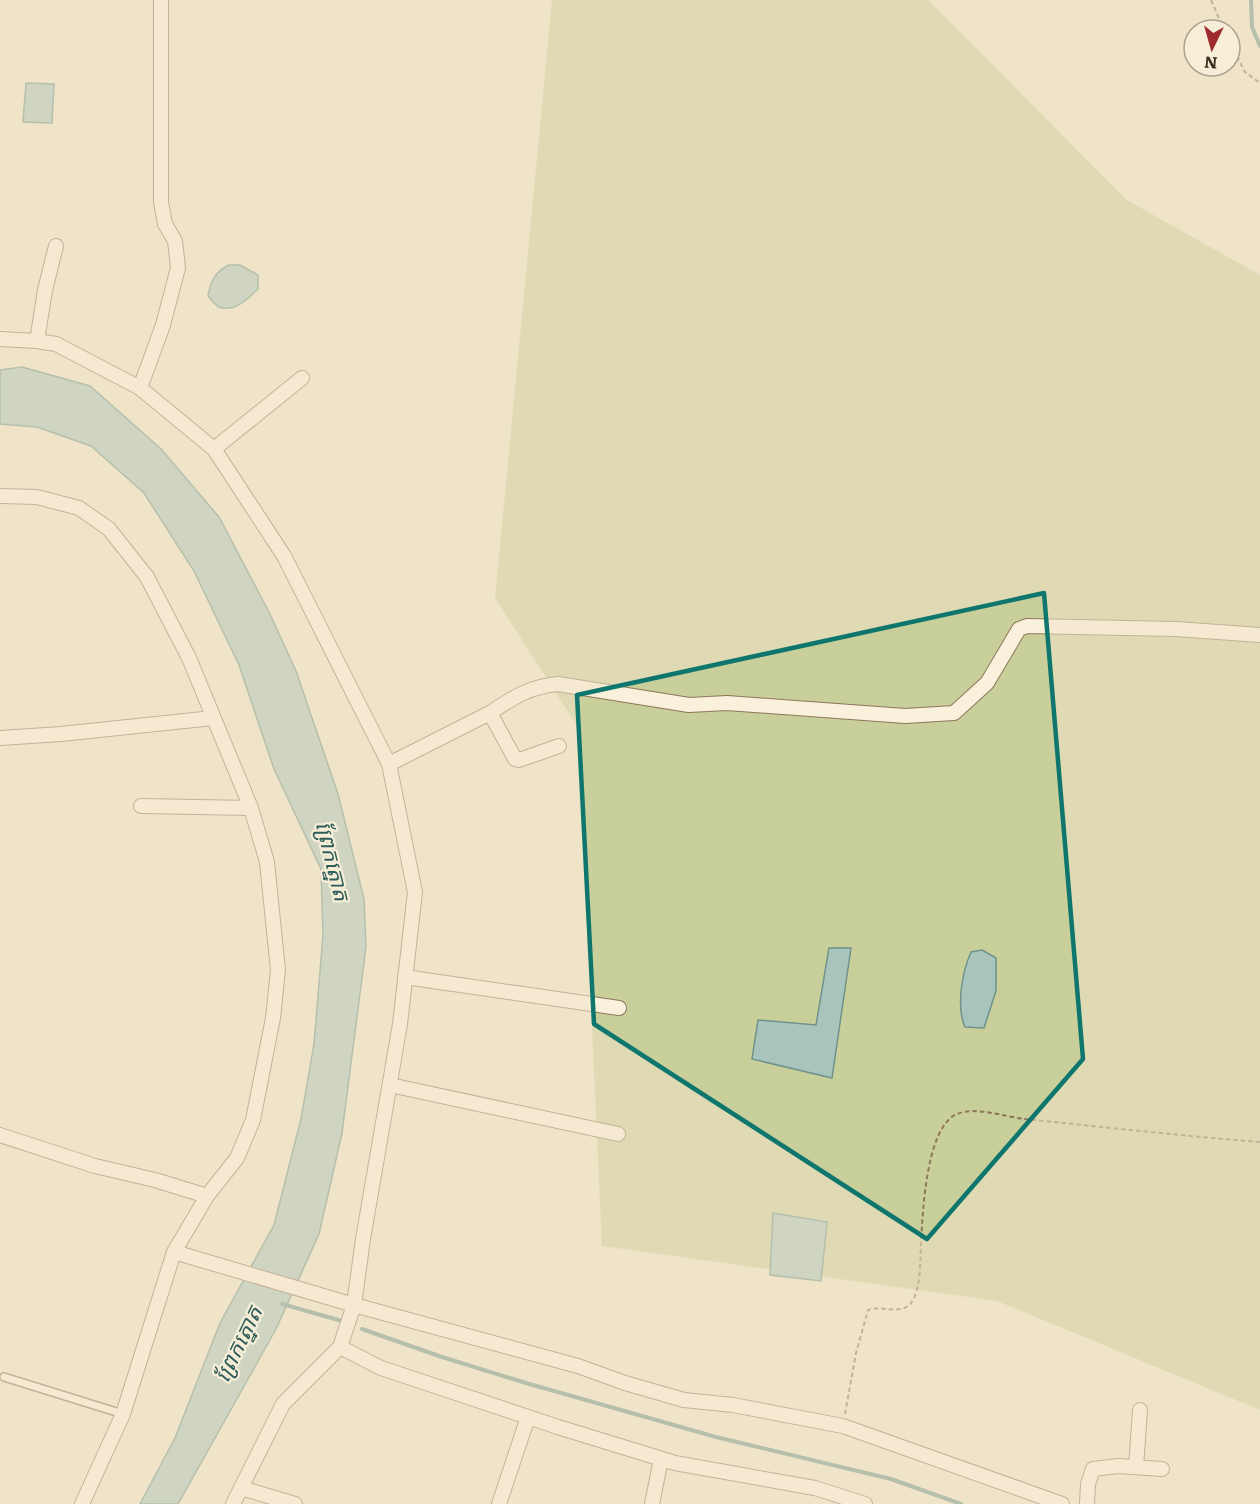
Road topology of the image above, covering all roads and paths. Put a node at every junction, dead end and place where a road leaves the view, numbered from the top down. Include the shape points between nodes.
1 (161, 0) edge
2 (1211, 0) edge
3 (1219, 18) edge
4 (1242, 66) edge
5 (1260, 83) edge
6 (56, 246) dead end
7 (0, 339) edge
8 (37, 341) junction
9 (302, 378) dead end
10 (140, 388) junction
11 (214, 449) junction
12 (0, 496) edge
13 (1260, 635) edge
14 (490, 713) junction
15 (213, 717) junction
16 (0, 738) edge
17 (559, 746) dead end
18 (389, 764) junction
19 (141, 806) dead end
20 (251, 807) junction
21 (405, 977) junction
22 (619, 1008) dead end
23 (390, 1085) junction
24 (618, 1134) dead end
25 (0, 1135) edge
26 (1260, 1142) edge
27 (207, 1196) junction
28 (174, 1252) junction
29 (354, 1305) junction
30 (340, 1347) junction
31 (4, 1377) dead end
32 (1140, 1410) dead end
33 (123, 1414) junction
34 (528, 1417) junction
35 (843, 1426) junction
36 (662, 1459) junction
37 (1136, 1467) junction
38 (1162, 1469) dead end
39 (241, 1488) junction
40 (82, 1504) edge
41 (233, 1504) edge
42 (295, 1504) edge
43 (499, 1504) edge
44 (652, 1504) edge
45 (865, 1504) edge
46 (1062, 1504) edge
47 (1087, 1504) edge

1 - 10 street via 161,202 165,224 175,241 178,268
2 - 3 path
4 - 5 path
6 - 8 street
7 - 8 street
8 - 10 street via 56,344
9 - 11 street
10 - 11 street
11 - 18 street via 284,556
12 - 15 street via 37,497 79,508 109,529 147,577 189,658
13 - 14 street via 1027,626 1019,629 987,683 954,713 933,716 727,703 689,705 558,684 517,695
14 - 17 street via 515,759
14 - 18 street
15 - 16 street
15 - 20 street
18 - 21 street via 415,892
19 - 20 street
20 - 27 street via 267,862 278,970 273,1018 253,1120 237,1158
21 - 22 street
21 - 23 street
23 - 24 street
23 - 29 street
25 - 27 street
26 - 35 path via 979,1112 955,1115 934,1147 915,1298 906,1307 868,1310
27 - 28 street
28 - 29 street
28 - 33 street
29 - 30 street
29 - 35 street via 578,1366 684,1400
30 - 34 street via 381,1368
30 - 39 street via 283,1404
31 - 33 lane
32 - 37 street
33 - 40 street
34 - 36 street
34 - 43 street
35 - 46 street
36 - 44 street
36 - 45 street via 815,1488
37 - 38 street
37 - 47 street via 1093,1469
39 - 41 street
39 - 42 street

